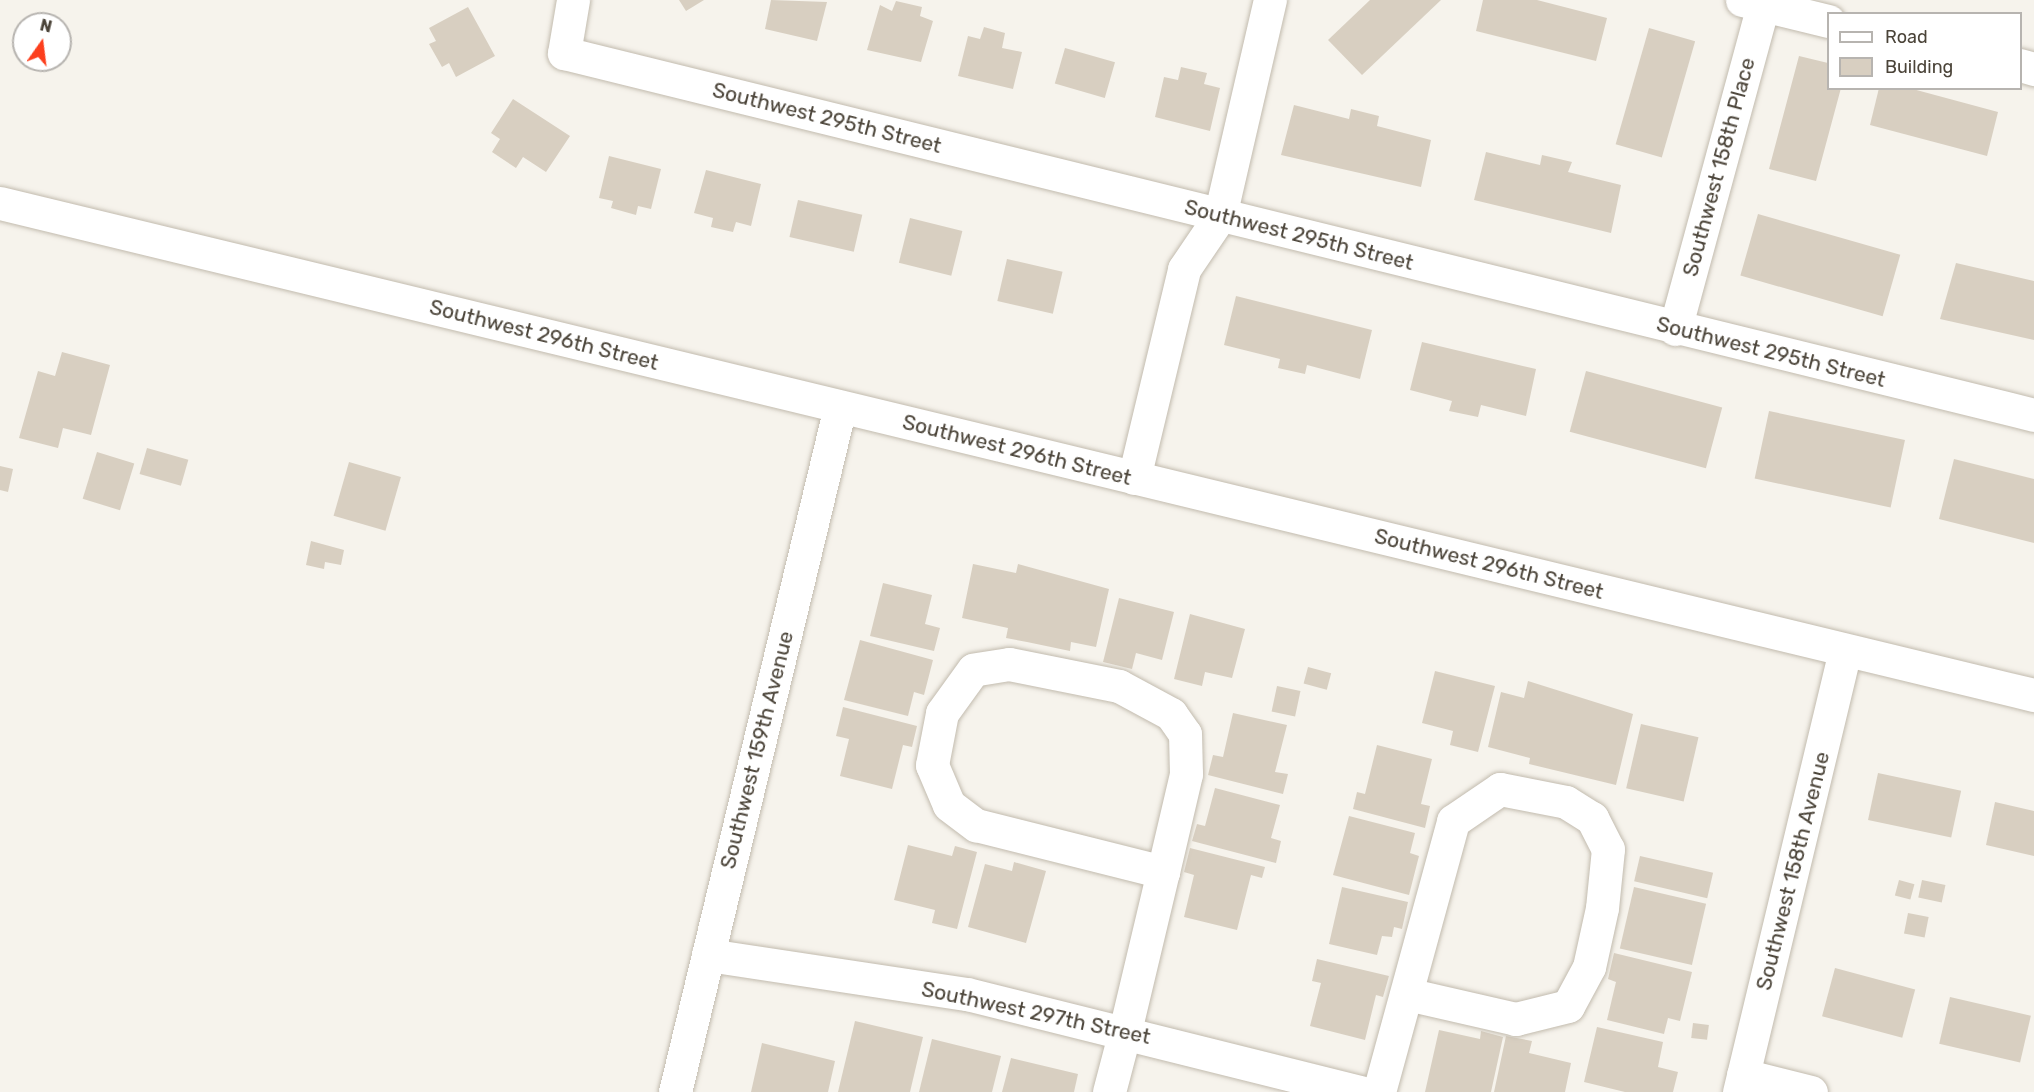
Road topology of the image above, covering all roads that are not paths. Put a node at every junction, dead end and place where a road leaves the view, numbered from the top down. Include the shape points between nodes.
1 (573, 0) edge
2 (1270, 0) edge
3 (1753, 3) edge
4 (1827, 21) edge
5 (0, 203) edge
6 (1220, 216) junction
7 (1675, 329) junction
8 (840, 407) junction
9 (2034, 416) edge
10 (1134, 478) junction
11 (1845, 651) junction
12 (2034, 695) edge
13 (1162, 872) junction
14 (708, 955) junction
15 (1407, 994) junction
16 (1125, 1031) junction
17 (1741, 1084) edge
18 (675, 1092) edge
19 (1109, 1092) edge
20 (1361, 1092) edge
21 (1379, 1092) edge
22 (1811, 1092) edge

1 - 6 street, Southwest 295th Street via 564,53
2 - 6 street
3 - 4 street
3 - 7 street, Southwest 158th Place
5 - 8 street, Southwest 296th Street
6 - 7 street, Southwest 295th Street
6 - 10 street via 1184,269
7 - 9 street, Southwest 295th Street
8 - 10 street, Southwest 296th Street
8 - 14 street, Southwest 159th Avenue
10 - 11 street, Southwest 296th Street
11 - 12 street, Southwest 296th Street
11 - 17 street, Southwest 158th Avenue
13 - 13 street via 976,825 949,805 932,765 942,713 973,670 1009,664 1119,686 1171,714 1185,734 1186,774
13 - 16 street
14 - 16 street, Southwest 297th Street via 967,994
14 - 18 street, Southwest 159th Avenue
15 - 15 street via 1454,821 1500,789 1566,802 1592,818 1608,849 1602,908 1589,967 1568,1006 1516,1019
15 - 21 street
16 - 19 street
16 - 20 street, Southwest 297th Street
17 - 22 street

